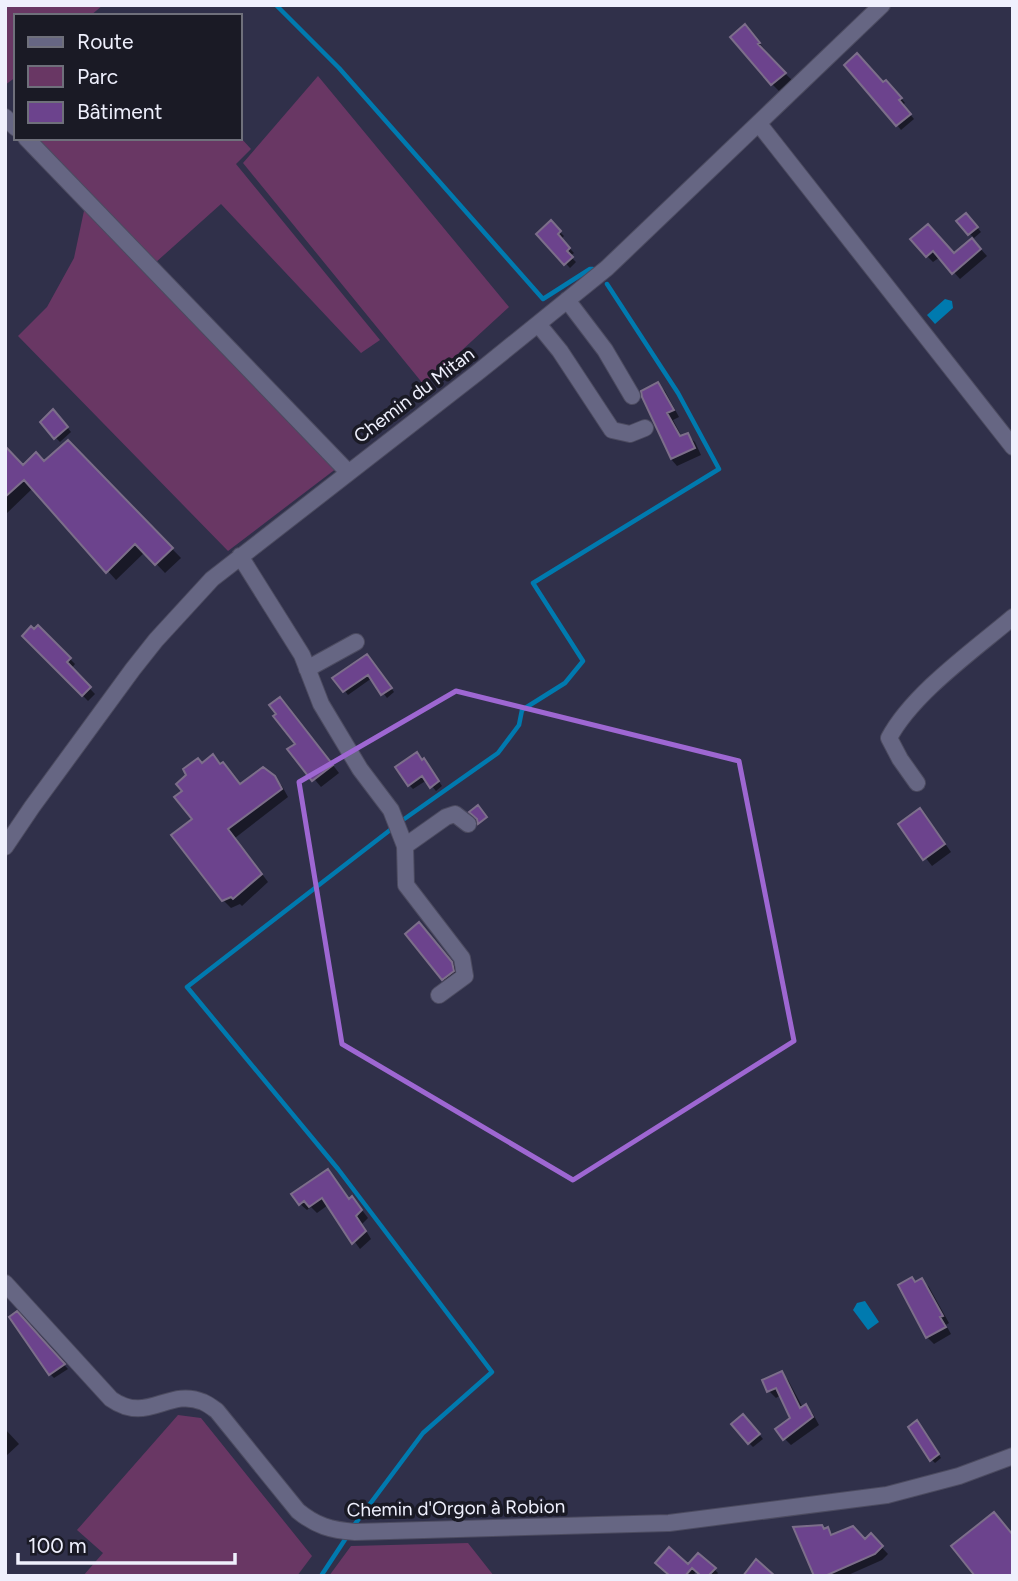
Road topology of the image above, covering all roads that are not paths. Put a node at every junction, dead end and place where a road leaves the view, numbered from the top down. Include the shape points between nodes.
1 (882, 5) edge
2 (759, 124) junction
3 (28, 140) edge
4 (567, 300) junction
5 (538, 324) junction
6 (632, 397) dead end
7 (645, 428) dead end
8 (1013, 447) edge
9 (348, 472) junction
10 (240, 556) junction
11 (1013, 617) edge
12 (356, 642) dead end
13 (307, 669) junction
14 (917, 783) dead end
15 (468, 824) dead end
16 (405, 846) junction
17 (5, 847) edge
18 (439, 995) dead end
19 (5, 1283) edge
20 (1013, 1456) edge

1 - 2 street, Chemin du Mitan
2 - 4 street, Chemin du Mitan
2 - 8 street
3 - 9 street
4 - 5 street, Chemin du Mitan
4 - 6 street via 605,350
5 - 7 street via 612,430 631,434
5 - 9 street, Chemin du Mitan
9 - 10 street, Chemin du Mitan
10 - 13 street
10 - 17 street, Chemin du Mitan via 193,598 156,640
11 - 14 street via 914,702 896,725 890,738
12 - 13 street
13 - 16 street via 321,704 360,769 382,786
15 - 16 street via 456,814 446,817
16 - 18 street via 406,885 461,958 465,976
19 - 20 street, Chemin d'Orgon à Robion via 111,1399 124,1408 140,1410 188,1398 203,1402 217,1411 298,1511 330,1530 669,1523 887,1495

